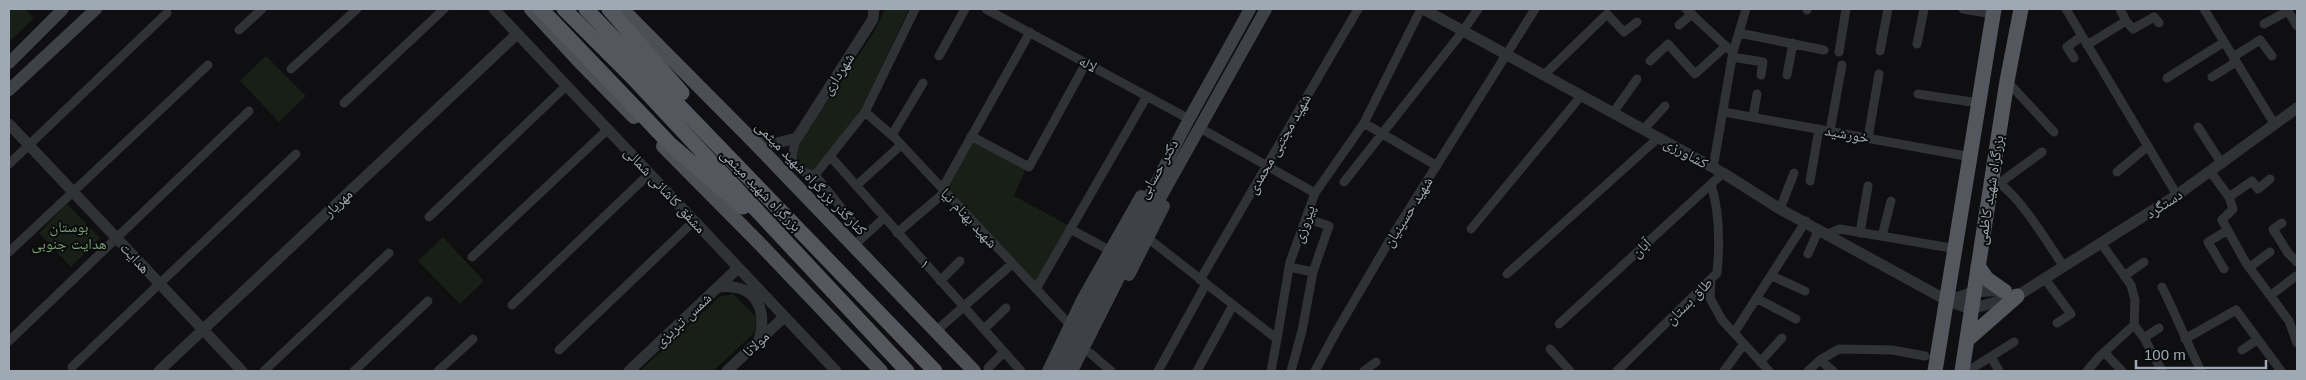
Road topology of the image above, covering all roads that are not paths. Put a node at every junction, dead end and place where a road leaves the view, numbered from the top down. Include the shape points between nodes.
1 (63, 9) edge
2 (96, 9) edge
3 (262, 9) edge
4 (357, 9) edge
5 (444, 9) edge
6 (494, 9) edge
7 (532, 9) edge
8 (541, 9) edge
9 (564, 9) edge
10 (586, 9) edge
11 (609, 9) edge
12 (622, 9) edge
13 (874, 9) edge
14 (915, 9) edge
15 (965, 9) edge
16 (986, 9) edge
17 (1250, 9) edge
18 (1266, 9) edge
19 (1358, 9) edge
20 (1422, 9) edge
21 (1478, 9) edge
22 (1535, 9) edge
23 (1746, 9) edge
24 (1846, 9) edge
25 (1888, 9) edge
26 (1924, 9) edge
27 (1963, 9) edge
28 (2021, 9) edge
29 (2066, 9) edge
30 (2120, 9) edge
31 (2204, 9) edge
32 (1689, 11) edge
33 (1994, 11) edge
34 (167, 13) dead end
35 (2292, 16) edge
36 (2126, 21) junction
37 (1637, 22) dead end
38 (2159, 23) dead end
39 (2264, 24) dead end
40 (1679, 25) dead end
41 (239, 30) dead end
42 (1463, 31) junction
43 (1030, 32) junction
44 (1739, 33) junction
45 (517, 34) junction
46 (2082, 36) junction
47 (2224, 42) junction
48 (1793, 44) junction
49 (1918, 44) dead end
50 (2087, 45) junction
51 (1824, 50) dead end
52 (1880, 51) dead end
53 (1730, 52) junction
54 (1839, 52) dead end
55 (1505, 54) junction
56 (938, 56) dead end
57 (2272, 56) dead end
58 (2074, 58) dead end
59 (2234, 59) junction
60 (1650, 61) dead end
61 (9, 63) edge
62 (1086, 63) junction
63 (1842, 64) dead end
64 (208, 65) dead end
65 (292, 69) dead end
66 (1880, 74) dead end
67 (1544, 75) junction
68 (1761, 75) dead end
69 (1787, 75) dead end
70 (2212, 77) dead end
71 (2167, 78) dead end
72 (1637, 79) dead end
73 (2007, 81) junction
74 (923, 83) dead end
75 (566, 86) junction
76 (9, 90) edge
77 (1757, 94) dead end
78 (1918, 94) dead end
79 (1147, 96) junction
80 (1581, 96) junction
81 (344, 102) dead end
82 (1979, 103) junction
83 (1665, 106) dead end
84 (2297, 108) edge
85 (249, 111) dead end
86 (865, 112) junction
87 (1724, 112) junction
88 (1612, 113) junction
89 (1753, 117) junction
90 (1189, 119) junction
91 (1364, 123) junction
92 (9, 124) edge
93 (2275, 125) junction
94 (2198, 127) dead end
95 (1200, 128) junction
96 (1819, 129) junction
97 (608, 130) junction
98 (1644, 130) junction
99 (1830, 131) junction
100 (2054, 132) dead end
101 (1382, 133) junction
102 (892, 135) junction
103 (972, 136) junction
104 (797, 138) junction
105 (1658, 138) junction
106 (1868, 138) junction
107 (754, 142) junction
108 (29, 145) junction
109 (901, 145) junction
110 (2148, 146) junction
111 (2042, 152) dead end
112 (296, 154) dead end
113 (830, 156) junction
114 (1971, 157) junction
115 (9, 164) edge
116 (2222, 164) junction
117 (1267, 166) junction
118 (1437, 166) junction
119 (1718, 171) junction
120 (2117, 172) dead end
121 (2210, 172) junction
122 (649, 174) junction
123 (1794, 174) dead end
124 (814, 175) junction
125 (2270, 179) dead end
126 (1810, 181) dead end
127 (1996, 181) junction
128 (1344, 182) dead end
129 (1711, 184) junction
130 (856, 186) junction
131 (1868, 186) dead end
132 (943, 191) junction
133 (73, 192) junction
134 (1316, 193) junction
135 (2177, 195) junction
136 (2229, 197) junction
137 (1891, 201) dead end
138 (1780, 209) junction
139 (428, 217) dead end
140 (884, 218) junction
141 (1306, 218) junction
142 (694, 221) junction
143 (1806, 222) junction
144 (2282, 223) dead end
145 (1070, 228) junction
146 (1471, 230) dead end
147 (2228, 230) junction
148 (1823, 232) junction
149 (897, 233) junction
150 (1860, 233) junction
151 (1882, 236) junction
152 (116, 238) junction
153 (1149, 239) junction
154 (858, 241) junction
155 (2101, 243) junction
156 (2297, 248) edge
157 (1957, 249) junction
158 (1109, 250) junction
159 (9, 252) edge
160 (2270, 252) dead end
161 (389, 253) dead end
162 (2288, 253) junction
163 (1808, 254) dead end
164 (472, 257) dead end
165 (829, 261) junction
166 (960, 261) dead end
167 (2144, 262) dead end
168 (2297, 262) edge
169 (1012, 264) junction
170 (1978, 266) junction
171 (1289, 267) junction
172 (2064, 267) junction
173 (2250, 267) junction
174 (738, 268) junction
175 (2224, 269) dead end
176 (1313, 272) junction
177 (817, 273) junction
178 (1507, 274) dead end
179 (1772, 276) junction
180 (2124, 276) junction
181 (2296, 276) edge
182 (2045, 279) junction
183 (1711, 280) junction
184 (940, 281) junction
185 (1203, 282) junction
186 (159, 284) junction
187 (718, 286) junction
188 (2162, 287) dead end
189 (1036, 289) junction
190 (1805, 291) dead end
191 (1974, 292) junction
192 (2015, 292) junction
193 (2270, 295) junction
194 (1758, 299) junction
195 (428, 301) dead end
196 (1948, 301) junction
197 (512, 305) dead end
198 (1233, 305) junction
199 (964, 308) junction
200 (1006, 308) dead end
201 (1971, 309) junction
202 (784, 317) junction
203 (1796, 318) dead end
204 (2293, 319) edge
205 (2057, 323) dead end
206 (1559, 324) dead end
207 (1070, 325) junction
208 (2134, 325) junction
209 (2159, 328) dead end
210 (984, 329) junction
211 (203, 330) junction
212 (936, 331) junction
213 (1734, 333) junction
214 (1782, 338) dead end
215 (2144, 338) junction
216 (473, 339) dead end
217 (1277, 339) junction
218 (1968, 339) junction
219 (2185, 339) junction
220 (2296, 339) edge
221 (2257, 340) junction
222 (9, 341) edge
223 (759, 341) junction
224 (2014, 342) dead end
225 (1744, 344) junction
226 (1082, 347) junction
227 (1550, 349) dead end
228 (559, 350) dead end
229 (2242, 350) dead end
230 (1004, 352) junction
231 (2104, 352) junction
232 (1925, 356) dead end
233 (1991, 357) junction
234 (1820, 360) junction
235 (1376, 362) dead end
236 (1760, 362) junction
237 (72, 366) dead end
238 (988, 368) dead end
239 (829, 369) edge
240 (159, 371) edge
241 (242, 371) edge
242 (264, 371) edge
243 (354, 371) edge
244 (438, 371) edge
245 (629, 371) edge
246 (727, 371) edge
247 (881, 371) edge
248 (908, 371) edge
249 (935, 371) edge
250 (974, 371) edge
251 (1021, 371) edge
252 (1048, 371) edge
253 (1061, 371) edge
254 (1072, 371) edge
255 (1081, 371) edge
256 (1111, 371) edge
257 (1158, 371) edge
258 (1197, 371) edge
259 (1271, 371) edge
260 (1291, 371) edge
261 (1315, 371) edge
262 (1364, 371) edge
263 (1570, 371) edge
264 (1617, 371) edge
265 (1724, 371) edge
266 (1769, 371) edge
267 (1808, 371) edge
268 (1833, 371) edge
269 (1936, 371) edge
270 (1962, 371) edge
271 (1968, 371) edge
272 (1999, 371) edge
273 (2087, 371) edge
274 (2122, 371) edge
275 (2162, 371) edge
276 (2201, 371) edge
277 (2281, 371) edge

1 - 61 main road
2 - 76 main road
3 - 41 street
4 - 65 street
5 - 81 street
6 - 45 street, مشفق کاشانی شمالی
7 - 247 main road
8 - 177 highway via 670,144
9 - 177 highway, بزرگراه شهید میثمی
10 - 165 highway, بزرگراه شهید میثمی
11 - 165 highway via 808,232
12 - 107 main road, کنارگذر بزرگراه شهید میثمی
13 - 104 street, شهرداری via 874,19
14 - 86 street
15 - 56 street
16 - 43 street, لاله
17 - 90 main road, دکتر حسابی
18 - 95 main road, دکتر حسابی
19 - 117 street, شهید مجتبی محمدی
20 - 42 street, کشاورزی
20 - 91 street, پیروزی
21 - 42 street
22 - 55 street, شهید حسینیان
23 - 44 street
24 - 54 street
25 - 52 street
26 - 49 street
27 - 33 street
28 - 73 highway, بزرگراه شهید کاظمی
29 - 46 street
30 - 36 street
31 - 47 street
32 - 40 street
32 - 53 street
33 - 82 highway, بزرگراه شهید کاظمی
34 - 108 street
35 - 39 street
36 - 38 street via 2133,29 2154,17
36 - 50 street
37 - 67 street via 1624,32 1607,14
42 - 55 street, کشاورزی
42 - 101 street
43 - 62 street, لاله
43 - 103 street
44 - 48 street
44 - 53 street
45 - 75 street, مشفق کاشانی شمالی
45 - 211 street, مهریار
46 - 50 street
46 - 58 street via 2066,47
47 - 59 street
47 - 71 street
48 - 51 street
48 - 69 street
50 - 110 street
53 - 60 street via 1695,74 1668,44
53 - 68 street via 1763,62
53 - 87 street
55 - 67 street, کشاورزی
55 - 118 street, شهید حسینیان
57 - 59 street via 2260,40
59 - 70 street
59 - 93 street
62 - 79 street, لاله
62 - 103 street via 1029,167
63 - 99 street
64 - 133 street
66 - 106 street
67 - 80 street, کشاورزی
72 - 88 street
73 - 100 street
73 - 127 highway, بزرگراه شهید کاظمی
74 - 102 street
75 - 97 street, مشفق کاشانی شمالی
75 - 139 street
77 - 89 street
78 - 82 street
79 - 90 street, لاله
79 - 145 street
80 - 88 street, کشاورزی
80 - 146 street
82 - 114 highway, بزرگراه شهید کاظمی
83 - 98 street
84 - 93 street, دستگرد
85 - 152 street
86 - 102 street, شهید بهنام نیا
86 - 113 street
87 - 89 street, خورشید
87 - 119 street
88 - 98 street, کشاورزی
89 - 96 street, خورشید
90 - 158 main road
90 - 226 main road, دکتر حسابی
91 - 101 street
91 - 134 street, پیروزی
92 - 108 street, هدایت
93 - 116 street, دستگرد
94 - 116 street
95 - 117 street
95 - 153 main road
95 - 226 main road, دکتر حسابی
96 - 99 street, خورشید
96 - 126 street
97 - 122 street, مشفق کاشانی شمالی
97 - 164 street
98 - 105 street, کشاورزی
99 - 106 street, خورشید
101 - 118 street
101 - 128 street
102 - 109 street, شهید بهنام نیا
103 - 132 street
104 - 107 street via 773,144
104 - 124 street via 790,155 793,164
105 - 119 street, کشاورزی
105 - 178 street
106 - 114 street, خورشید
107 - 154 main road, کنارگذر بزرگراه شهید میثمی
108 - 115 street
108 - 133 street, هدایت
109 - 130 street
109 - 132 street, شهید بهنام نیا
110 - 120 street
110 - 135 street
111 - 127 street
112 - 186 street
113 - 124 street
113 - 130 street, ۱
114 - 157 highway, بزرگراه شهید کاظمی
116 - 121 street, دستگرد
117 - 134 street
117 - 185 street, شهید مجتبی محمدی
118 - 261 street, شهید حسینیان
119 - 129 street, آبان
119 - 138 street, کشاورزی
121 - 135 street, دستگرد
121 - 136 street
122 - 142 street, مشفق کاشانی شمالی
122 - 197 street
123 - 138 street
124 - 154 street
125 - 136 street via 2258,189 2252,181
127 - 170 highway, بزرگراه شهید کاظمی
127 - 172 street via 2034,222
129 - 183 street, طاق بستان via 1717,204 1719,246 1717,273
129 - 206 street, آبان
130 - 140 street, ۱
131 - 150 street
132 - 149 street
132 - 169 street, شهید بهنام نیا
133 - 152 street, هدایت
133 - 159 street
134 - 141 street, پیروزی
135 - 155 street, دستگرد
136 - 147 street via 2233,208 2222,220
137 - 151 street
138 - 143 street, کشاورزی
140 - 149 street, ۱
140 - 154 street
141 - 171 street, پیروزی
141 - 176 street via 1329,226
142 - 174 street, مشفق کاشانی شمالی
142 - 228 street
143 - 148 street, کشاورزی
143 - 179 street
144 - 162 street via 2273,229
145 - 158 street
145 - 189 street
147 - 173 street
147 - 175 street via 2208,242
148 - 150 street
148 - 163 street
148 - 196 street, کشاورزی
149 - 184 street, ۱
150 - 151 street
151 - 157 street
152 - 186 street, هدایت
152 - 222 street
153 - 185 street
153 - 226 main road
154 - 212 main road, کنارگذر بزرگراه شهید میثمی
155 - 172 street, دستگرد
155 - 180 street
156 - 162 street
157 - 196 highway, بزرگراه شهید کاظمی
158 - 207 main road
160 - 173 street
161 - 242 street
162 - 168 street
165 - 249 highway, بزرگراه شهید میثمی
166 - 184 street
167 - 180 street
169 - 189 street, شهید بهنام نیا
169 - 199 street
170 - 191 highway, بزرگراه شهید کاظمی
170 - 192 highway via 1987,279
171 - 176 street
171 - 217 street, پیروزی
172 - 182 street, دستگرد
173 - 193 street
174 - 187 street, شمس تبریزی
174 - 202 street, مشفق کاشانی شمالی
176 - 260 street
177 - 248 highway, بزرگراه شهید میثمی
179 - 190 street
179 - 194 street
180 - 208 street via 2131,285 2135,300
181 - 193 street
182 - 192 street, دستگرد
182 - 205 street via 2071,314
183 - 213 street via 1710,298 1722,320
183 - 264 street, طاق بستان
184 - 199 street, ۱
185 - 198 street
185 - 257 street, شهید مجتبی محمدی
186 - 211 street, هدایت
186 - 237 street
187 - 223 street via 742,288 760,305 763,318
187 - 245 street, شمس تبریزی
188 - 219 street
189 - 207 street, شهید بهنام نیا
191 - 192 street, دستگرد
191 - 196 street, دستگرد
191 - 201 highway, بزرگراه شهید کاظمی
192 - 201 street, دستگرد
192 - 218 highway
193 - 204 street
194 - 203 street
194 - 213 street
195 - 243 street
196 - 201 street, کشاورزی
196 - 269 highway, بزرگراه شهید کاظمی
198 - 217 street
198 - 258 street
199 - 210 street, ۱
199 - 212 street
200 - 210 street
201 - 218 highway, بزرگراه شهید کاظمی
202 - 223 street, مولانا
202 - 239 street, مشفق کاشانی شمالی
204 - 220 street
207 - 252 main road
208 - 215 street
208 - 231 street
209 - 215 street
210 - 230 street, ۱
211 - 240 street, مهریار
211 - 241 street, هدایت
212 - 250 main road, کنارگذر بزرگراه شهید میثمی
213 - 225 street
214 - 236 street
215 - 275 street
216 - 244 street
217 - 259 street, پیروزی
218 - 270 highway, بزرگراه شهید کاظمی
219 - 221 street via 2236,310
219 - 276 street
221 - 229 street
221 - 277 street
223 - 246 street, مولانا
224 - 233 street
225 - 236 street
225 - 265 street
226 - 253 main road
226 - 254 main road
226 - 255 main road
226 - 256 street
227 - 263 street
230 - 238 street
230 - 251 street, ۱
231 - 273 street
231 - 274 street
232 - 234 street via 1892,350 1839,349
233 - 271 street
233 - 272 street
234 - 267 street
234 - 268 street
235 - 262 street
236 - 266 street

